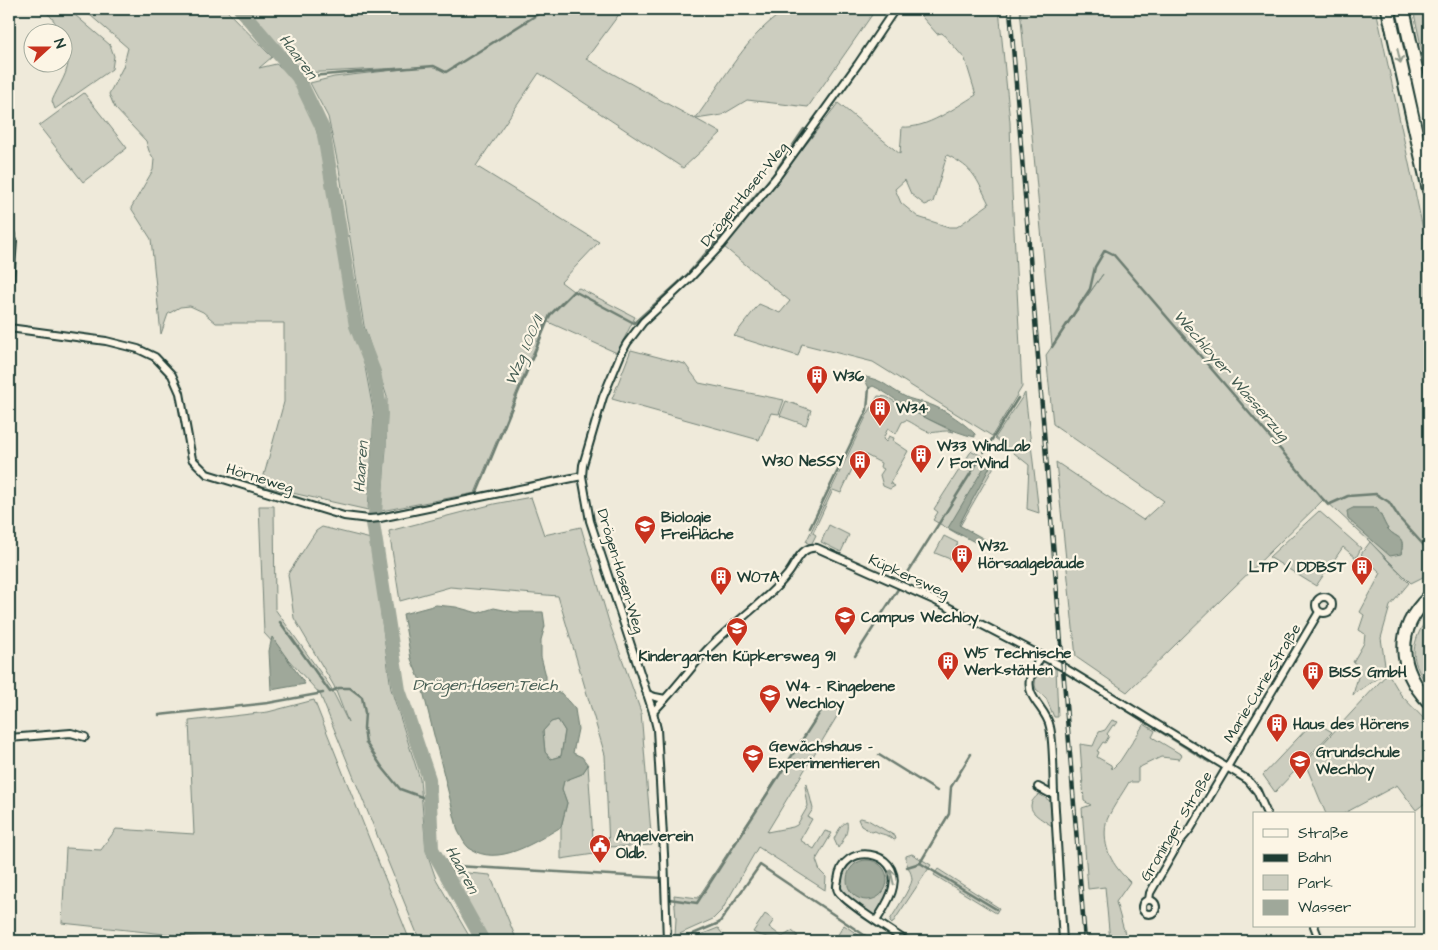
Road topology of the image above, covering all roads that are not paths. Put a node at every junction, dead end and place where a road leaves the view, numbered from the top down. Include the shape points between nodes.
1 (895, 9) edge
2 (1388, 9) edge
3 (1403, 9) edge
4 (1429, 128) edge
5 (1429, 190) edge
6 (9, 229) edge
7 (9, 296) edge
8 (9, 328) edge
9 (582, 476) junction
10 (1429, 597) edge
11 (1429, 603) edge
12 (1319, 612) dead end
13 (1413, 618) junction
14 (1042, 655) junction
15 (647, 694) junction
16 (665, 699) junction
17 (1429, 702) edge
18 (653, 712) junction
19 (84, 736) dead end
20 (9, 738) edge
21 (1227, 766) junction
22 (1038, 788) dead end
23 (1054, 793) junction
24 (1266, 812) edge
25 (1149, 900) dead end
26 (876, 921) junction
27 (1315, 928) edge
28 (667, 941) edge
29 (906, 941) edge
30 (1063, 941) edge
31 (1320, 941) edge

1 - 9 street, Drögen-Hasen-Weg via 778,175 721,245 643,322 627,343 603,397 589,439
2 -> 5 highway
3 - 4 highway
6 - 7 street via 13,241
8 - 9 street, Hörneweg via 106,341 155,357 172,375 180,393 192,459 207,474 344,516 380,518
9 - 15 street, Drögen-Hasen-Weg via 590,521
10 - 13 highway
11 - 13 highway
12 - 21 street, Marie-Curie-Straße
13 - 17 highway via 1407,629 1404,660 1410,676
14 - 16 street, Küpkersweg via 909,589 812,548 802,552 774,590 708,649
14 - 21 street, Küpkersweg
14 - 23 street via 1030,678 1029,688 1051,729
15 - 16 street
15 - 18 street, Drögen-Hasen-Weg
16 - 18 street, Küpkersweg
18 - 28 street, Drögen-Hasen-Weg via 659,746
19 - 20 street via 71,733
21 - 24 street, Küpkersweg via 1258,791
21 - 25 street, Groninger Straße via 1150,893
22 - 23 street
23 - 30 street
26 -> 26 street via 891,896 894,886 892,874 880,857 861,854 841,867 837,889 841,896
26 - 29 street
27 - 31 street

